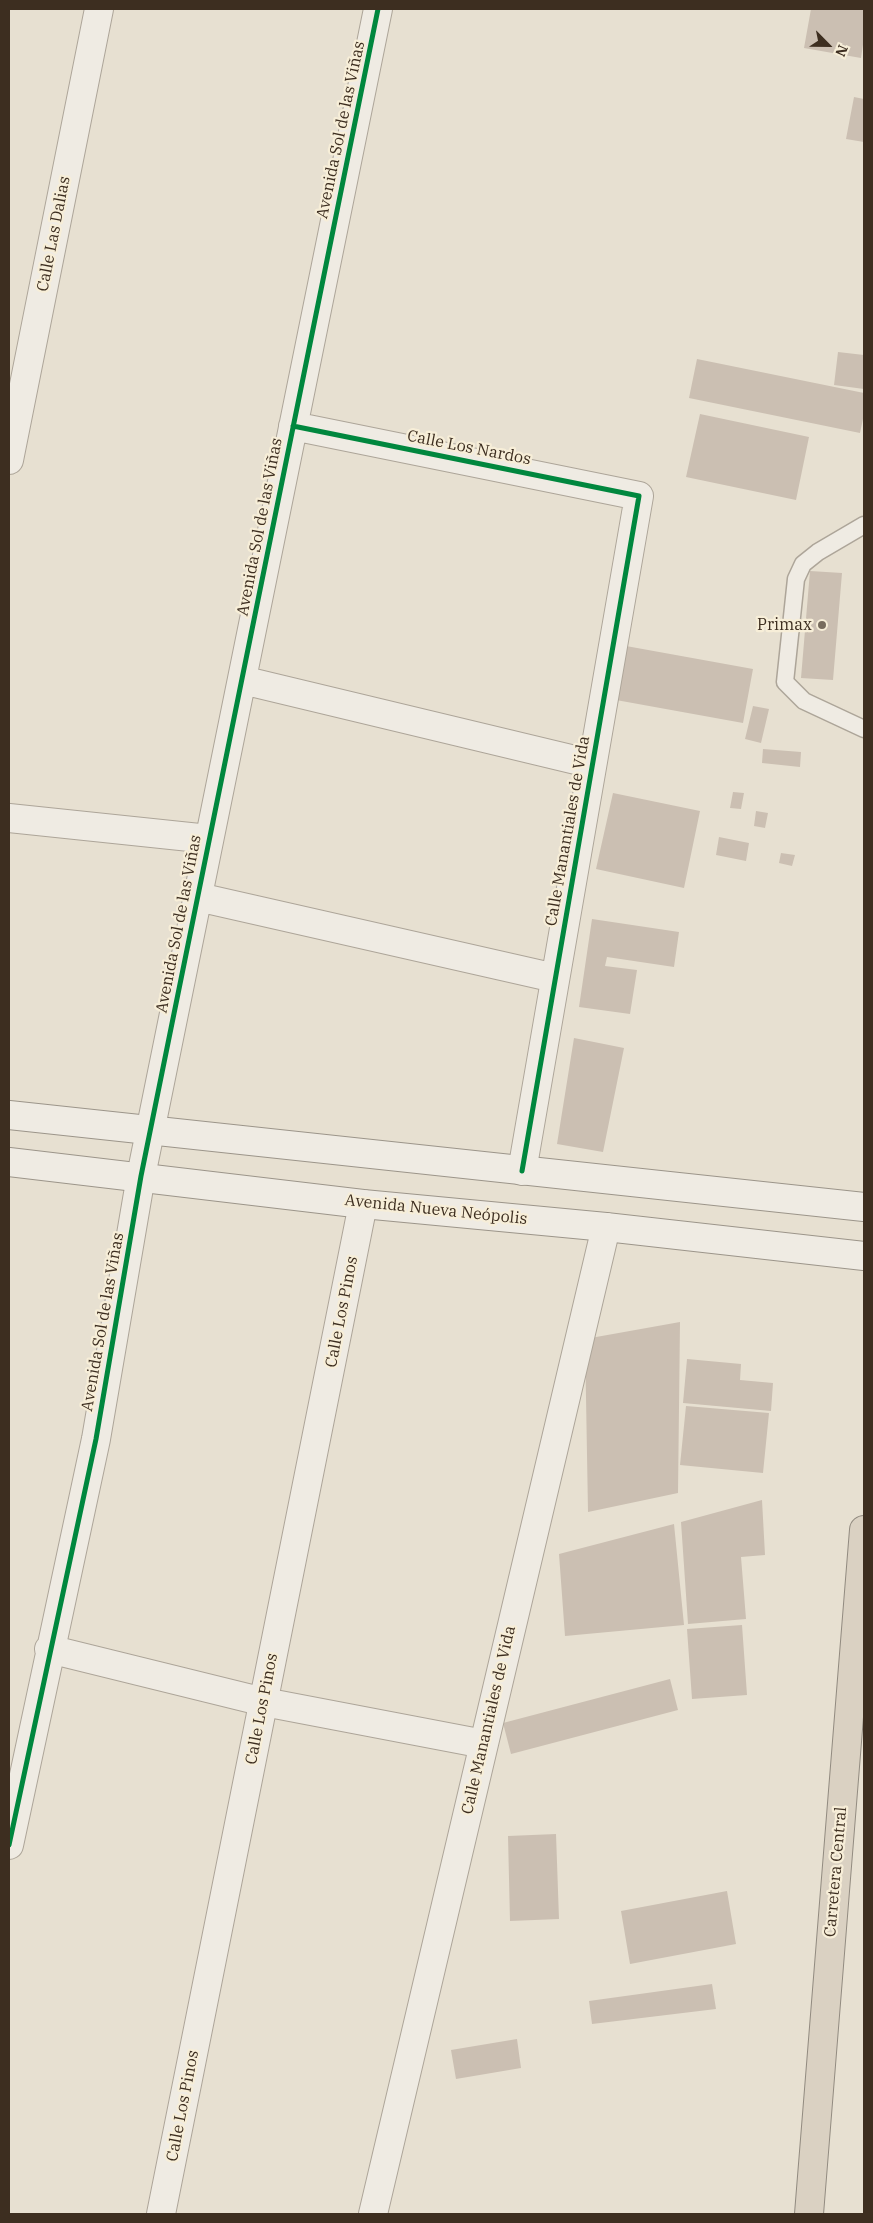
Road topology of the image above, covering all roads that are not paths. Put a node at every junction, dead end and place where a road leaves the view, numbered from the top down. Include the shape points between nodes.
1 (99, 9) edge
2 (378, 9) edge
3 (293, 426) junction
4 (9, 460) edge
5 (639, 496) joint
6 (864, 525) edge
7 (242, 680) junction
8 (864, 729) edge
9 (592, 764) junction
10 (9, 818) edge
11 (209, 839) junction
12 (198, 896) junction
13 (555, 978) junction
14 (9, 1115) edge
15 (150, 1131) junction
16 (9, 1162) edge
17 (522, 1171) junction
18 (141, 1176) junction
19 (363, 1204) junction
20 (864, 1207) edge
21 (606, 1227) junction
22 (864, 1256) edge
23 (864, 1530) edge
24 (49, 1649) junction
25 (264, 1702) junction
26 (484, 1744) junction
27 (9, 1845) edge
28 (161, 2214) edge
29 (373, 2214) edge
30 (809, 2214) edge

1 - 4 street, Calle Las Dalias
2 - 3 street, Avenida Sol de las Viñas
3 - 5 street, Calle Los Nardos
3 - 7 street, Avenida Sol de las Viñas
5 - 9 street, Calle Manantiales de Vida
6 - 8 lane via 803,564 796,579 785,682 804,701
7 - 9 street
7 - 11 street, Avenida Sol de las Viñas
9 - 13 street, Calle Manantiales de Vida
10 - 11 street
11 - 12 street, Avenida Sol de las Viñas
12 - 13 street
12 - 15 street, Avenida Sol de las Viñas
13 - 17 street, Calle Manantiales de Vida
14 - 15 street
15 - 17 street
15 - 18 street, Avenida Sol de las Viñas
16 - 18 street, Avenida Nueva Neópolis
17 - 20 street
18 - 19 street, Avenida Nueva Neópolis
18 - 24 street, Avenida Sol de las Viñas via 96,1439
19 - 21 street, Avenida Nueva Neópolis
19 - 25 street, Calle Los Pinos
21 - 22 street, Avenida Nueva Neópolis
21 - 26 street, Calle Manantiales de Vida
23 - 30 highway, Carretera Central
24 - 25 street
24 - 27 street, Avenida Sol de las Viñas
25 - 26 street
25 - 28 street, Calle Los Pinos
26 - 29 street, Calle Manantiales de Vida

